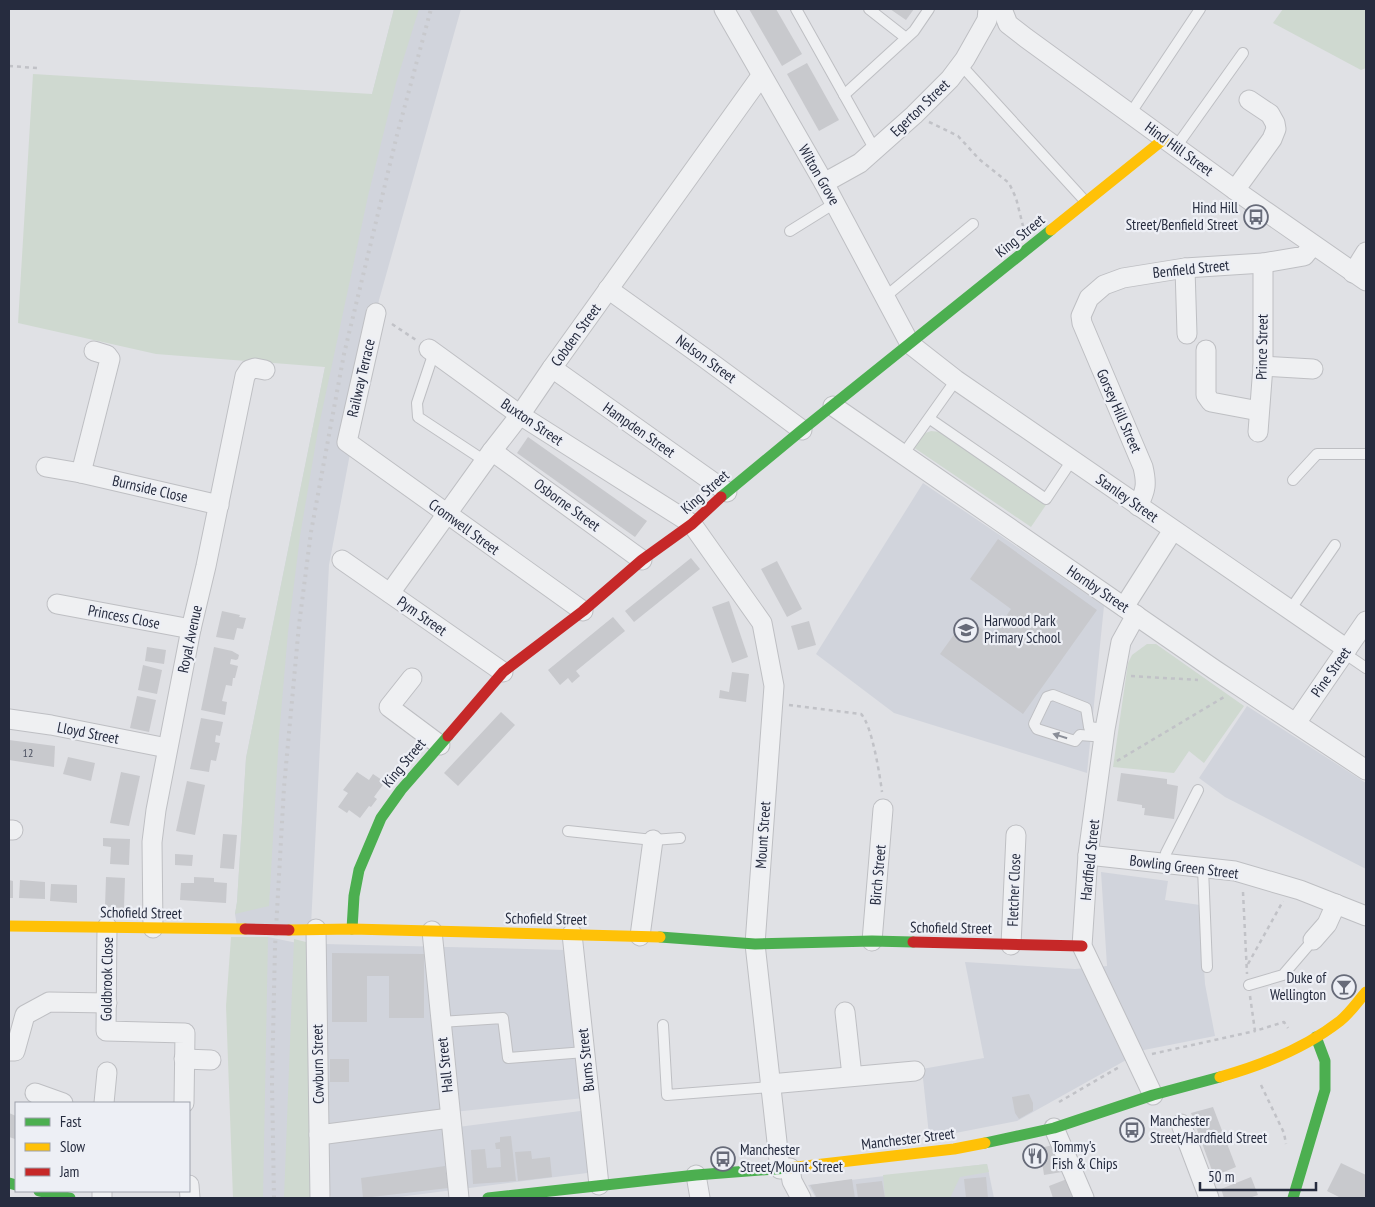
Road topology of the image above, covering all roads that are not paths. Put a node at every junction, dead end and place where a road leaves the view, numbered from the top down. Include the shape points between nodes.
1 (724, 9) edge
2 (796, 9) edge
3 (869, 9) edge
4 (930, 9) edge
5 (988, 9) edge
6 (1002, 9) edge
7 (1200, 9) edge
8 (906, 38) junction
9 (1243, 53) dead end
10 (961, 65) junction
11 (761, 76) junction
12 (844, 95) junction
13 (1249, 100) dead end
14 (1130, 114) junction
15 (1170, 143) junction
16 (875, 150) junction
17 (824, 183) junction
18 (1235, 190) junction
19 (1086, 202) junction
20 (835, 203) junction
21 (973, 224) dead end
22 (790, 231) dead end
23 (1314, 245) junction
24 (1366, 252) edge
25 (1262, 263) junction
26 (1185, 268) junction
27 (1360, 277) edge
28 (608, 289) junction
29 (885, 297) junction
30 (376, 313) road end
31 (1081, 316) joint
32 (1187, 334) dead end
33 (910, 344) junction
34 (1206, 350) dead end
35 (94, 351) dead end
36 (432, 351) joint
37 (1263, 366) junction
38 (552, 368) junction
39 (1313, 369) dead end
40 (265, 370) dead end
41 (956, 380) junction
42 (833, 406) junction
43 (1259, 411) junction
44 (520, 415) junction
45 (930, 419) junction
46 (802, 430) junction
47 (1258, 432) dead end
48 (347, 442) joint
49 (1366, 454) edge
50 (488, 456) junction
51 (902, 456) junction
52 (1072, 460) junction
53 (46, 467) dead end
54 (81, 473) junction
55 (1293, 480) dead end
56 (726, 492) junction
57 (219, 505) junction
58 (1138, 506) junction
59 (446, 514) junction
60 (692, 524) junction
61 (1173, 530) junction
62 (1335, 545) dead end
63 (342, 560) dead end
64 (642, 560) junction
65 (390, 593) junction
66 (57, 604) dead end
67 (1290, 610) junction
68 (582, 611) junction
69 (1130, 611) junction
70 (1366, 621) edge
71 (191, 629) junction
72 (1346, 651) junction
73 (1366, 668) edge
74 (502, 672) junction
75 (412, 678) dead end
76 (9, 719) edge
77 (1296, 724) junction
78 (1105, 733) junction
79 (440, 745) junction
80 (167, 748) junction
81 (1366, 770) edge
82 (1198, 790) dead end
83 (883, 809) road end
84 (568, 830) dead end
85 (1016, 835) dead end
86 (680, 838) dead end
87 (653, 840) junction
88 (1088, 855) junction
89 (1166, 863) junction
90 (1203, 868) junction
91 (1336, 904) junction
92 (1366, 916) edge
93 (9, 926) edge
94 (107, 927) junction
95 (153, 928) junction
96 (316, 929) junction
97 (352, 929) junction
98 (432, 931) junction
99 (572, 934) junction
100 (640, 936) junction
101 (1313, 940) joint
102 (872, 941) junction
103 (755, 944) junction
104 (1011, 945) junction
105 (1082, 946) junction
106 (1207, 967) dead end
107 (1249, 985) dead end
108 (1366, 992) edge
109 (106, 1003) junction
110 (845, 1012) dead end
111 (440, 1022) junction
112 (663, 1025) dead end
113 (1316, 1037) junction
114 (9, 1051) edge
115 (585, 1052) junction
116 (184, 1059) junction
117 (211, 1060) dead end
118 (915, 1071) dead end
119 (107, 1072) dead end
120 (852, 1076) junction
121 (770, 1086) junction
122 (35, 1093) dead end
123 (1153, 1095) junction
124 (60, 1102) edge
125 (104, 1102) edge
126 (184, 1102) edge
127 (450, 1118) junction
128 (1181, 1124) dead end
129 (1048, 1126) junction
130 (319, 1136) junction
131 (785, 1169) junction
132 (696, 1175) junction
133 (599, 1185) junction
134 (44, 1192) edge
135 (1290, 1197) edge
136 (70, 1198) edge
137 (320, 1198) edge
138 (459, 1198) edge
139 (488, 1198) edge
140 (700, 1198) edge
141 (801, 1198) edge
142 (1084, 1198) edge
143 (1209, 1198) edge

1 - 11 street, Wilton Grove
2 - 12 lane
3 - 8 lane
4 - 8 lane
5 - 10 street, Egerton Street via 987,20
6 - 14 street, Hind Hill Street via 1008,24
7 - 14 lane
8 - 12 lane
9 - 15 lane
10 - 16 street, Egerton Street via 914,116
10 - 19 lane
11 - 17 street, Wilton Grove
11 - 28 street, Cobden Street
12 - 16 lane
13 - 18 street via 1270,114 1276,128 1272,139
14 - 15 street, Hind Hill Street
15 - 18 street, Hind Hill Street
15 - 19 street, King Street
16 - 17 street, Egerton Street via 860,163
17 - 20 street, Wilton Grove
18 - 23 street, Hind Hill Street
19 - 33 street, King Street
20 - 22 lane
20 - 29 street, Wilton Grove
21 - 29 lane
23 - 25 street, Benfield Street via 1304,256
23 - 27 street, Hind Hill Street
24 - 27 street
25 - 26 street, Benfield Street
25 - 37 street, Prince Street
26 - 31 street, Benfield Street via 1123,278 1104,285 1090,298
26 - 32 street
28 - 38 street, Cobden Street
28 - 46 street, Nelson Street
29 - 33 street, Wilton Grove
30 - 48 street, Railway Terrace
31 - 58 street, Gorsey Hill Street via 1085,334 1143,467 1146,490
33 - 41 street, Stanley Street
33 - 42 street, King Street
34 - 43 street via 1206,395 1211,402
35 - 54 street via 110,359
36 - 44 street, Buxton Street
36 - 50 lane via 417,403 418,417
37 - 39 street
37 - 43 street, Prince Street
38 - 44 street, Cobden Street
38 - 56 street, Hampden Street
40 - 57 street, Royal Avenue via 254,368 245,376
41 - 45 lane
41 - 52 street, Stanley Street
42 - 46 street, King Street
42 - 51 street, Hornby Street
43 - 47 street, Prince Street
44 - 50 street, Cobden Street
44 - 60 street, Buxton Street
45 - 51 lane
45 - 52 lane via 1046,499
46 - 56 street, King Street
48 - 59 street, Cromwell Street
49 - 55 lane via 1316,454
50 - 59 street, Cobden Street
50 - 64 street, Osborne Street
51 - 69 street, Hornby Street
52 - 58 street, Stanley Street
53 - 54 street, Burnside Close
54 - 57 street, Burnside Close
56 - 60 street, King Street
57 - 71 street, Royal Avenue
58 - 61 street, Stanley Street
59 - 65 street, Cobden Street
59 - 68 street, Cromwell Street
60 - 64 street, King Street
60 - 103 street, Mount Street via 762,623 774,686
61 - 67 street, Stanley Street
61 - 69 street, Hardfield Street
62 - 67 lane
63 - 65 street, Pym Street
64 - 68 street, King Street
65 - 74 street, Pym Street
66 - 71 street, Princess Close
67 - 72 street, Stanley Street
68 - 74 street, King Street
69 - 77 street, Hornby Street
69 - 78 street, Hardfield Street via 1114,675
70 - 72 street, Pine Street
71 - 80 street, Royal Avenue
72 - 73 lane
72 - 77 street, Pine Street
74 - 79 street, King Street
75 - 79 street via 389,707
76 - 80 street, Lloyd Street
77 - 81 street, Hornby Street
78 -> 78 lane via 1080,735 1075,741 1037,729 1034,724 1047,697 1053,696 1086,708 1089,727
78 - 88 street, Hardfield Street
79 - 97 street, King Street via 381,818 359,870
80 - 95 street, Royal Avenue via 152,842
82 - 89 lane via 1166,853
83 - 102 street, Birch Street
84 - 87 lane
85 - 104 street, Fletcher Close
86 - 87 lane
87 - 100 street
88 - 89 street, Bowling Green Street
88 - 105 street, Hardfield Street
89 - 90 street, Bowling Green Street
90 - 91 street, Bowling Green Street via 1235,871
90 - 106 lane
91 - 92 street, Bowling Green Street
91 - 101 street via 1327,924
93 - 94 street, Schofield Street
94 - 95 street, Schofield Street
94 - 109 street, Goldbrook Close
95 - 96 street, Schofield Street, bridge
96 - 97 street, Schofield Street
96 - 130 street, Cowburn Street
97 - 98 street, Schofield Street
98 - 99 street, Schofield Street
98 - 111 street, Hall Street
99 - 100 street, Schofield Street
99 - 115 street, Burns Street
100 - 103 street, Schofield Street
101 - 107 lane via 1283,975
102 - 103 street, Schofield Street
102 - 104 street, Schofield Street
103 - 121 street, Mount Street
104 - 105 street, Schofield Street
105 - 123 street, Hardfield Street
108 - 113 street, Manchester Street via 1341,1020
109 - 114 street via 49,1002 25,1015 15,1052
109 - 116 street, Goldbrook Close via 106,1038 184,1033
110 - 120 street
111 - 115 lane via 503,1018 508,1058
111 - 127 street, Hall Street
112 - 121 lane via 667,1095
113 - 123 street, Manchester Street via 1283,1056
113 - 135 street via 1325,1061 1326,1076 1318,1118
115 - 133 street, Burns Street
116 - 117 street
116 - 126 street, Goldbrook Close
118 - 120 street
119 - 125 street
120 - 121 street
121 - 131 street, Mount Street
122 - 124 street
123 - 129 street, Manchester Street
127 - 130 street
127 - 138 street, Hall Street
128 - 143 street
129 - 131 street, Manchester Street via 954,1149
129 - 142 street
130 - 137 street, Cowburn Street
131 - 132 street, Manchester Street
131 - 141 street, Mount Street
132 - 133 street, Manchester Street
132 - 140 street
133 - 139 street, Manchester Street
134 - 136 street

